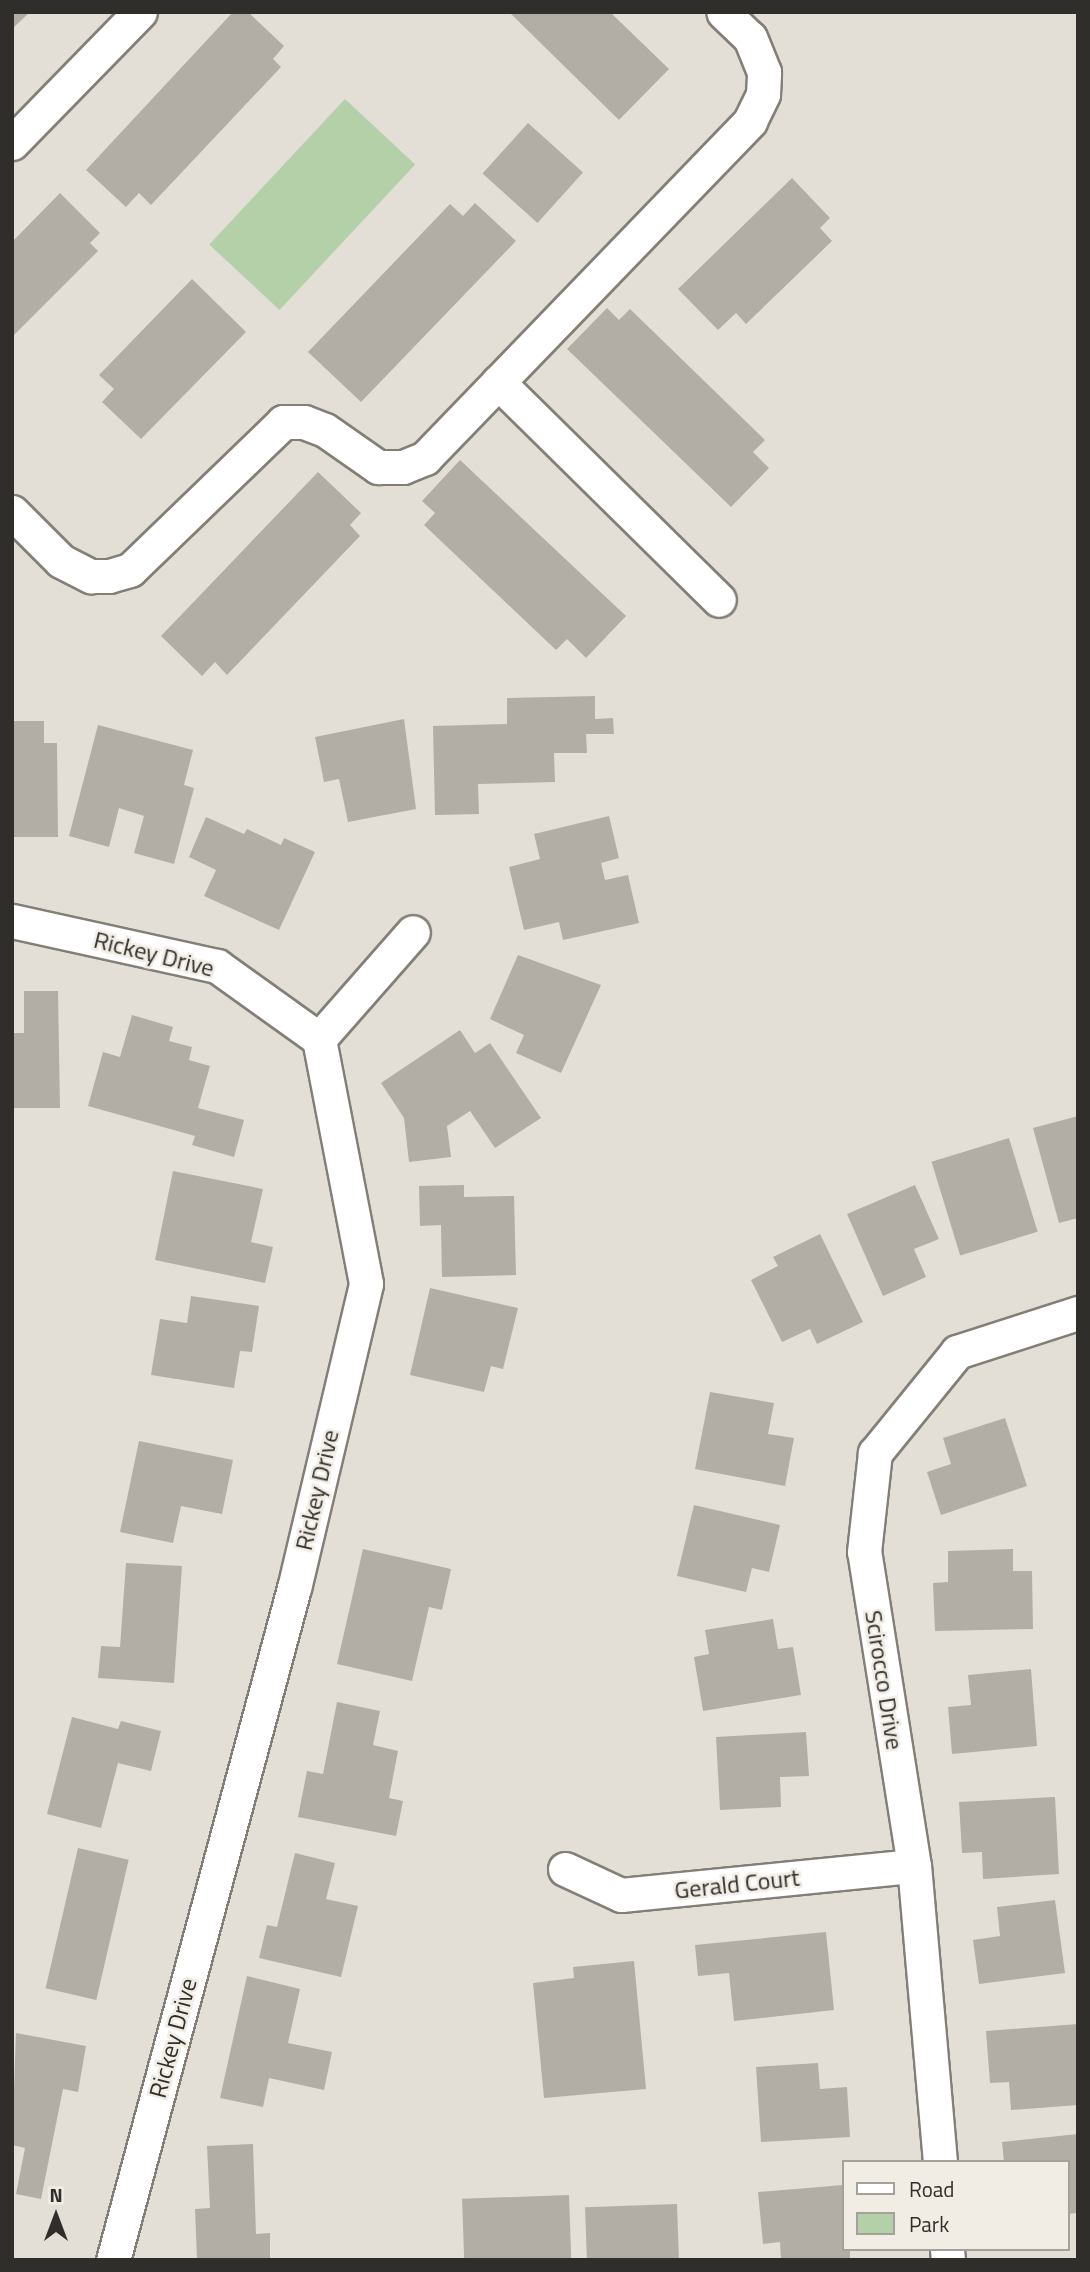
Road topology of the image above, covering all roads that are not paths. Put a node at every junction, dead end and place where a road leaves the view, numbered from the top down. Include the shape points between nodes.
1 (723, 12) edge
2 (137, 13) edge
3 (12, 143) edge
4 (498, 383) junction
5 (12, 512) edge
6 (719, 600) dead end
7 (12, 921) edge
8 (413, 932) dead end
9 (319, 1039) junction
10 (1078, 1313) edge
11 (914, 1866) junction
12 (565, 1869) dead end
13 (940, 2160) edge
14 (113, 2260) edge

1 - 4 street via 750,38 764,72 762,94 750,121
2 - 3 street
4 - 5 street via 425,458 403,467 378,467 325,430 304,422 283,422 130,570 109,576 91,576 61,561
4 - 6 street
7 - 9 street, Rickey Drive via 217,966
8 - 9 street
9 - 14 street, Rickey Drive via 366,1284 294,1588
10 - 11 street, Scirocco Drive via 957,1352 875,1453 863,1552
11 - 12 street, Gerald Court via 621,1895
11 - 13 street, Scirocco Drive

